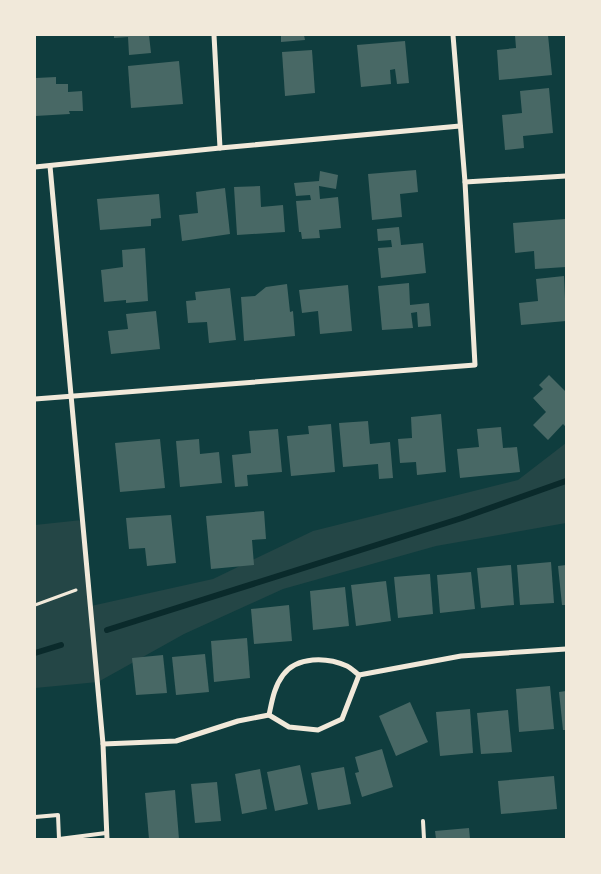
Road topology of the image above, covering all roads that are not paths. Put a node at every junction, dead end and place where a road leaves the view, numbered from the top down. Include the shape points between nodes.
1 (214, 35) edge
2 (453, 35) edge
3 (460, 126) junction
4 (220, 148) junction
5 (50, 166) junction
6 (35, 167) edge
7 (566, 176) edge
8 (465, 182) junction
9 (70, 396) junction
10 (35, 399) edge
11 (566, 650) edge
12 (359, 676) junction
13 (269, 715) junction
14 (103, 744) junction
15 (35, 818) edge
16 (423, 821) dead end
17 (106, 836) edge
18 (59, 839) edge
19 (424, 839) edge

1 - 4 street
2 - 3 street
3 - 4 street
3 - 8 street
4 - 5 street
5 - 6 street
5 - 9 street
7 - 8 street
8 - 9 street via 474,365
9 - 10 street
9 - 14 street
11 - 12 street via 461,656
12 - 13 street via 342,720 318,730 289,727
12 - 13 street via 348,666 324,660 300,661 284,674 273,694
13 - 14 street via 238,721 176,741
14 - 17 street
15 - 18 lane via 58,816
16 - 19 lane
17 - 18 lane

